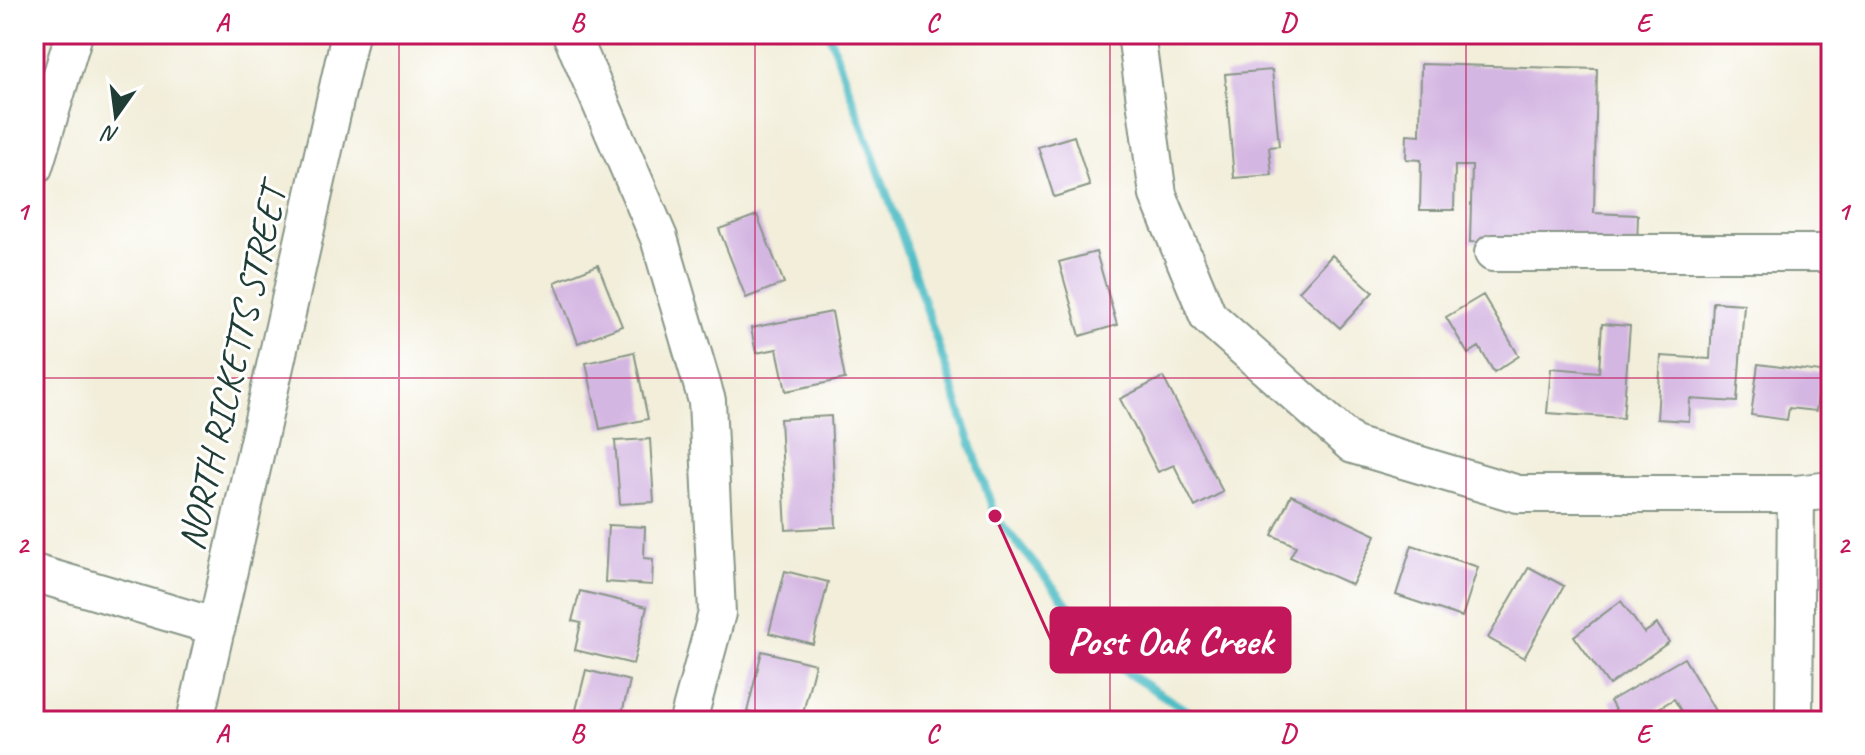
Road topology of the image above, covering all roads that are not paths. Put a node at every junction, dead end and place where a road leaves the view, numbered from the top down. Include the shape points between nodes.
1 (74, 34) edge
2 (350, 34) edge
3 (571, 34) edge
4 (1136, 34) edge
5 (34, 167) edge
6 (1493, 253) dead end
7 (1831, 253) edge
8 (1831, 490) edge
9 (1796, 494) junction
10 (34, 573) edge
11 (217, 627) junction
12 (195, 721) edge
13 (688, 721) edge
14 (1794, 721) edge

1 - 5 street
2 - 11 street, NORTH RICKETTS STREET
3 - 13 street via 659,238 707,401 717,613
4 - 9 street via 1158,195 1208,316 1353,445 1518,494
6 - 7 street
8 - 9 street
9 - 14 street
10 - 11 street
11 - 12 street, NORTH RICKETTS STREET

